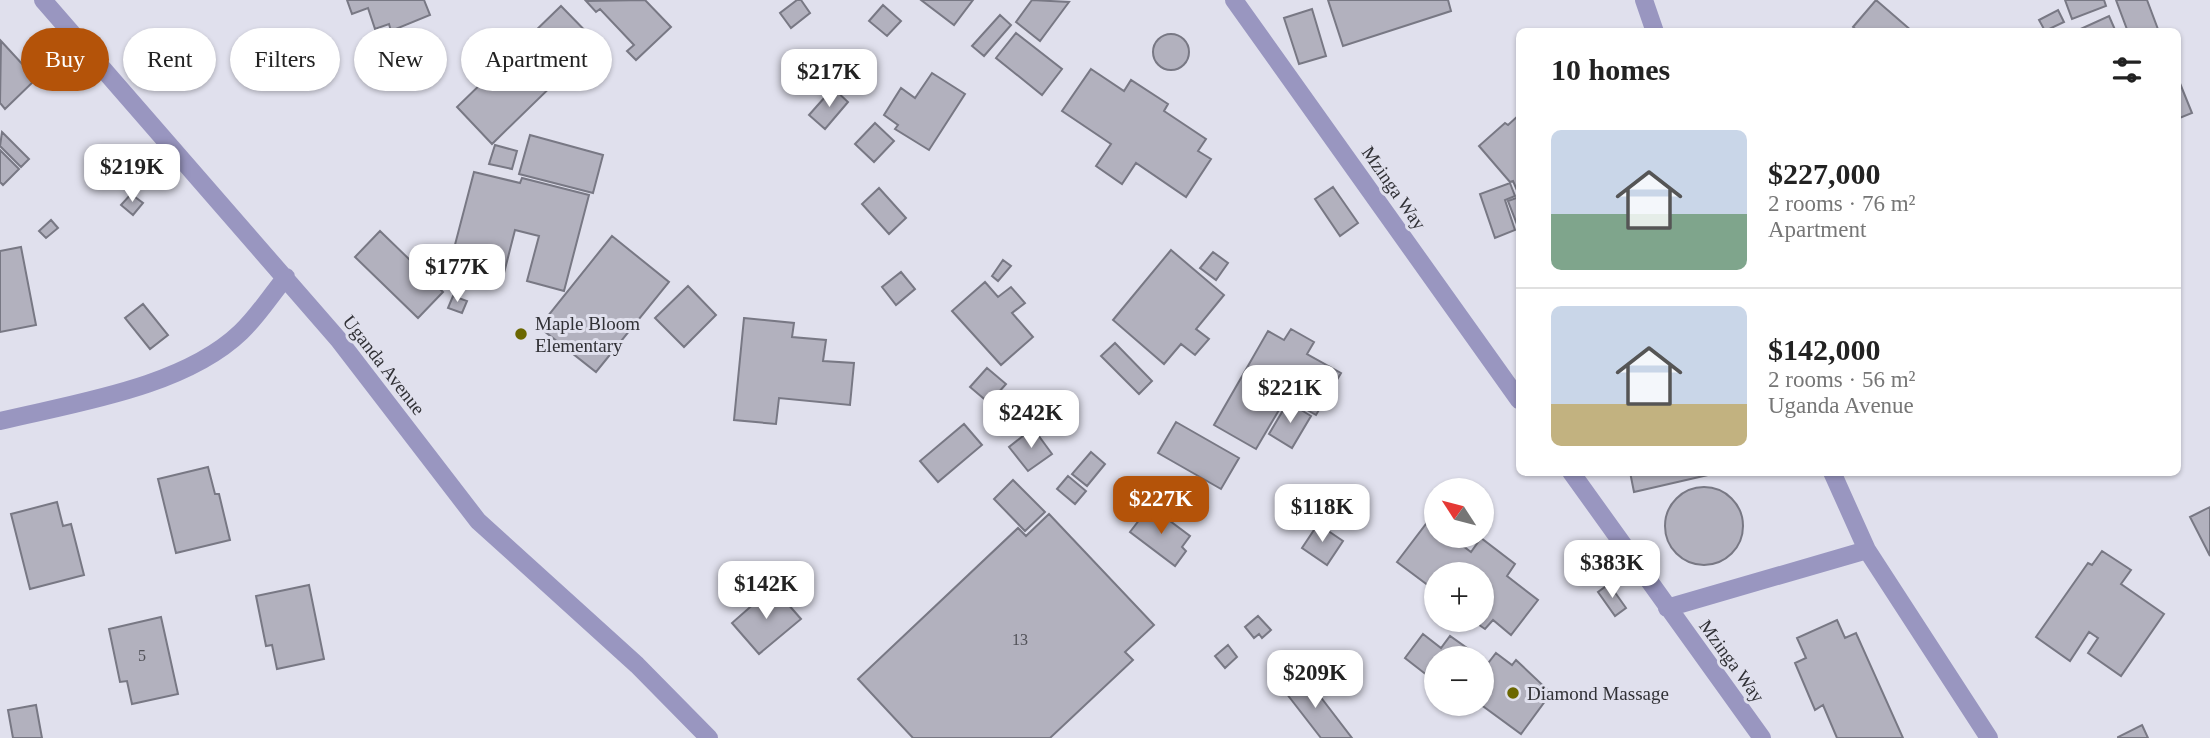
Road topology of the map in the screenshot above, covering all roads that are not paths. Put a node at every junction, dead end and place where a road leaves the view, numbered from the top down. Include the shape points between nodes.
1 (43, 0) edge
2 (1234, 0) edge
3 (1644, 0) edge
4 (1654, 28) edge
5 (286, 277) junction
6 (1516, 396) edge
7 (0, 421) edge
8 (1573, 476) edge
9 (1834, 476) edge
10 (1867, 550) junction
11 (1667, 608) junction
12 (709, 738) edge
13 (1762, 738) edge
14 (1989, 738) edge

1 - 5 street, Uganda Avenue
2 - 6 street, Mzinga Way
3 - 4 street
5 - 7 street via 241,332 201,360 124,392
5 - 12 street, Uganda Avenue via 478,521 637,665
8 - 11 street, Mzinga Way
9 - 10 street
10 - 11 street
10 - 14 street
11 - 13 street, Mzinga Way

